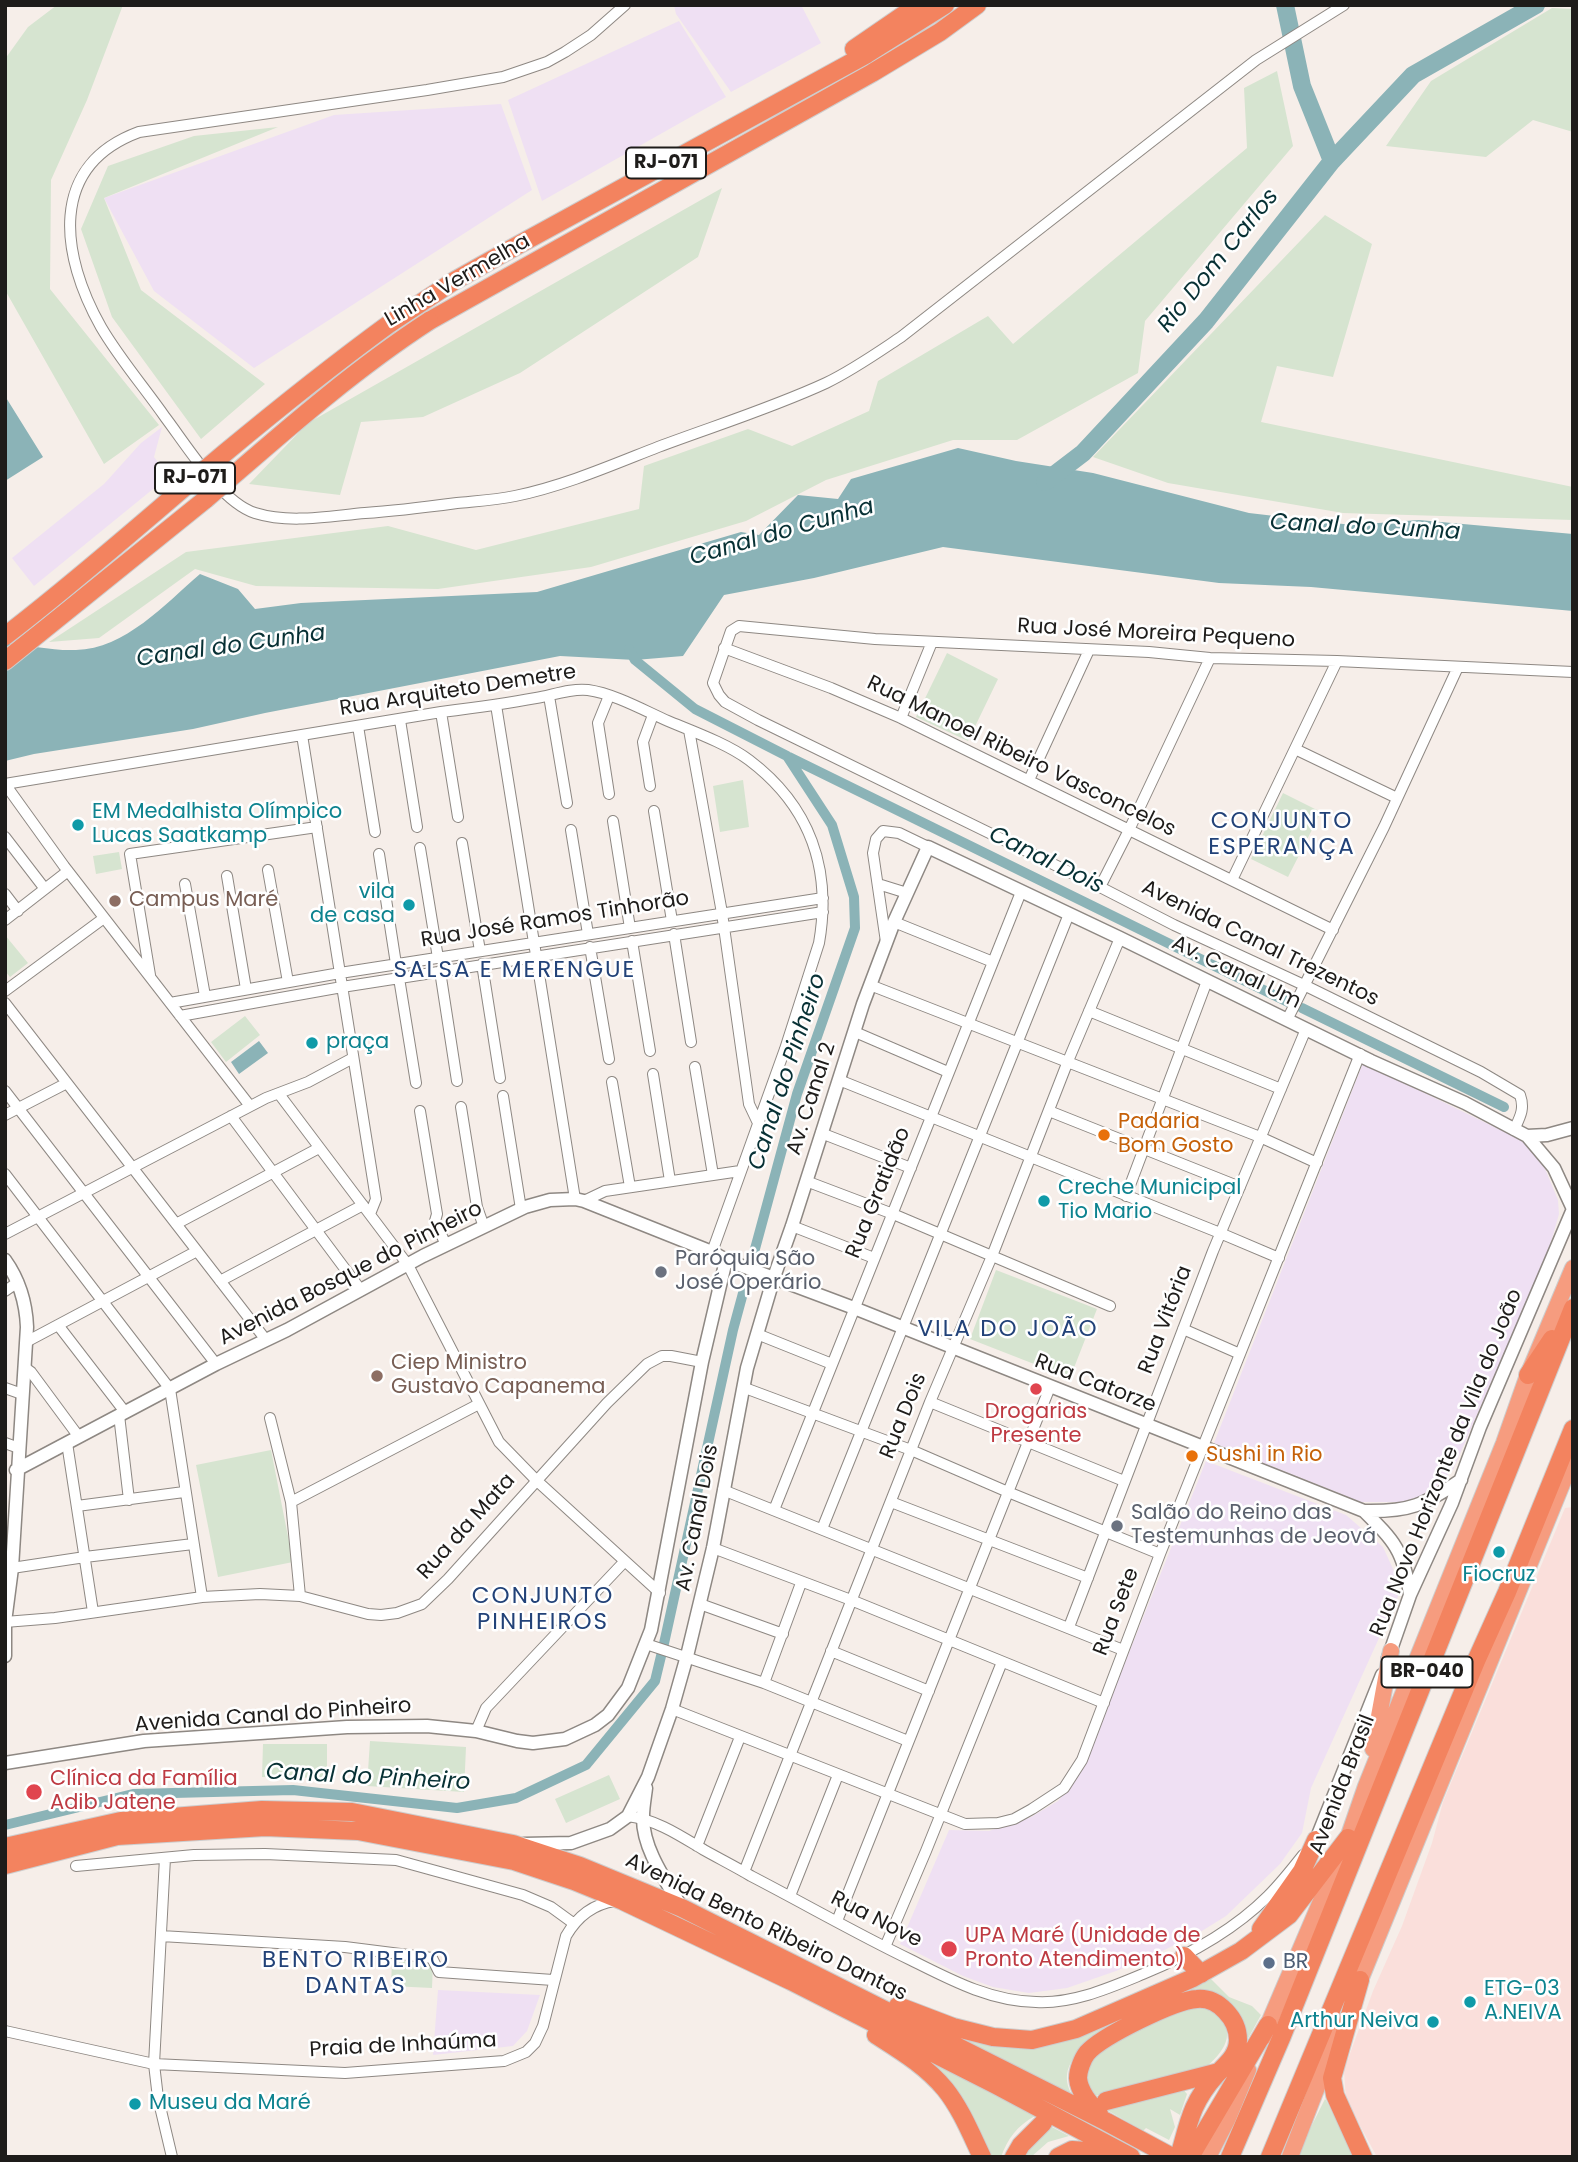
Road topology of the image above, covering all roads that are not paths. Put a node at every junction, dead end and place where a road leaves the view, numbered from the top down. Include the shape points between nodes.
1 (625, 5) edge
2 (918, 5) edge
3 (945, 5) edge
4 (977, 5) edge
5 (1344, 5) edge
6 (768, 108) junction
7 (739, 625) joint
8 (5, 636) edge
9 (932, 642) junction
10 (724, 648) junction
11 (1088, 650) junction
12 (1210, 658) junction
13 (5, 661) edge
14 (1337, 661) junction
15 (1458, 667) junction
16 (1573, 672) edge
17 (549, 696) junction
18 (609, 696) junction
19 (496, 705) junction
20 (441, 712) junction
21 (653, 715) junction
22 (901, 718) junction
23 (400, 720) junction
24 (358, 726) junction
25 (689, 730) junction
26 (302, 735) junction
27 (1295, 749) junction
28 (1029, 780) junction
29 (5, 784) edge
30 (650, 786) dead end
31 (609, 794) dead end
32 (1397, 798) junction
33 (567, 803) dead end
34 (654, 811) dead end
35 (458, 817) dead end
36 (613, 821) dead end
37 (317, 827) junction
38 (417, 827) dead end
39 (571, 830) dead end
40 (1129, 830) junction
41 (375, 832) dead end
42 (5, 837) edge
43 (462, 843) dead end
44 (928, 847) junction
45 (420, 848) dead end
46 (379, 854) dead end
47 (268, 870) dead end
48 (68, 872) junction
49 (228, 876) dead end
50 (1233, 880) junction
51 (185, 884) dead end
52 (878, 884) junction
53 (1100, 887) junction
54 (45, 889) junction
55 (1021, 892) junction
56 (907, 893) junction
57 (5, 894) edge
58 (823, 898) junction
59 (18, 911) junction
60 (823, 912) junction
61 (722, 913) junction
62 (1069, 914) junction
63 (104, 918) junction
64 (5, 920) edge
65 (672, 921) junction
66 (894, 922) junction
67 (724, 926) junction
68 (630, 928) junction
69 (1333, 930) junction
70 (588, 934) junction
71 (674, 934) junction
72 (1120, 938) junction
73 (632, 941) junction
74 (886, 942) junction
75 (534, 943) junction
76 (590, 947) junction
77 (480, 951) junction
78 (536, 956) junction
79 (438, 958) junction
80 (993, 962) junction
81 (396, 964) junction
82 (482, 964) junction
83 (440, 971) junction
84 (340, 973) junction
85 (150, 977) junction
86 (399, 978) junction
87 (1207, 981) junction
88 (288, 982) junction
89 (870, 985) junction
90 (1306, 986) junction
91 (342, 987) junction
92 (246, 989) junction
93 (5, 991) edge
94 (205, 996) junction
95 (5, 1003) edge
96 (170, 1003) junction
97 (1089, 1011) junction
98 (180, 1016) junction
99 (1287, 1020) junction
100 (968, 1022) junction
101 (1306, 1029) junction
102 (855, 1032) junction
103 (691, 1042) dead end
104 (1018, 1042) junction
105 (1182, 1049) junction
106 (650, 1051) dead end
107 (1360, 1054) junction
108 (353, 1058) junction
109 (609, 1059) dead end
110 (1068, 1061) junction
111 (695, 1067) dead end
112 (948, 1072) junction
113 (653, 1074) dead end
114 (500, 1078) dead end
115 (839, 1080) junction
116 (457, 1081) dead end
117 (612, 1082) dead end
118 (67, 1083) junction
119 (416, 1083) dead end
120 (1281, 1089) junction
121 (5, 1091) edge
122 (279, 1094) junction
123 (503, 1096) dead end
124 (1163, 1100) junction
125 (250, 1106) junction
126 (461, 1107) dead end
127 (19, 1108) junction
128 (420, 1111) dead end
129 (1049, 1111) junction
130 (5, 1115) edge
131 (231, 1116) junction
132 (930, 1117) junction
133 (758, 1123) junction
134 (1573, 1128) edge
135 (1514, 1130) junction
136 (821, 1133) junction
137 (1527, 1136) junction
138 (979, 1137) junction
139 (1260, 1137) junction
140 (1144, 1147) junction
141 (319, 1148) junction
142 (1031, 1157) junction
143 (1317, 1163) junction
144 (132, 1168) junction
145 (911, 1168) junction
146 (740, 1171) junction
147 (274, 1173) junction
148 (5, 1174) edge
149 (712, 1175) junction
150 (670, 1181) junction
151 (806, 1181) junction
152 (630, 1187) junction
153 (1240, 1187) junction
154 (84, 1193) junction
155 (1126, 1196) junction
156 (580, 1200) junction
157 (522, 1209) junction
158 (1573, 1209) edge
159 (366, 1210) junction
160 (893, 1214) junction
161 (38, 1217) junction
162 (176, 1224) junction
163 (792, 1226) junction
164 (484, 1227) junction
165 (316, 1230) junction
166 (1220, 1233) junction
167 (5, 1234) edge
168 (940, 1234) junction
169 (446, 1245) junction
170 (197, 1251) junction
171 (712, 1252) junction
172 (992, 1256) junction
173 (874, 1258) junction
174 (1279, 1258) junction
175 (5, 1260) edge
176 (726, 1260) junction
177 (408, 1265) junction
178 (744, 1266) joint
179 (1573, 1268) edge
180 (774, 1277) junction
181 (149, 1278) junction
182 (220, 1281) junction
183 (18, 1282) junction
184 (360, 1289) junction
185 (5, 1291) edge
186 (103, 1301) junction
187 (1110, 1306) dead end
188 (854, 1308) junction
189 (1573, 1308) edge
190 (58, 1325) junction
191 (903, 1329) junction
192 (1183, 1329) junction
193 (757, 1334) junction
194 (266, 1340) junction
195 (26, 1342) junction
196 (952, 1349) junction
197 (1240, 1354) junction
198 (702, 1362) junction
199 (216, 1364) junction
200 (832, 1364) junction
201 (24, 1367) junction
202 (1528, 1375) junction
203 (1049, 1387) junction
204 (5, 1388) edge
205 (744, 1388) junction
206 (170, 1389) junction
207 (22, 1394) junction
208 (930, 1402) junction
209 (479, 1404) junction
210 (812, 1412) junction
211 (122, 1414) junction
212 (270, 1418) dead end
213 (1147, 1424) junction
214 (1573, 1429) edge
215 (861, 1432) junction
216 (73, 1440) junction
217 (5, 1443) edge
218 (1027, 1443) junction
219 (1203, 1446) junction
220 (19, 1448) junction
221 (911, 1450) junction
222 (1573, 1457) edge
223 (11, 1473) edge
224 (536, 1480) junction
225 (1461, 1480) junction
226 (1124, 1481) junction
227 (723, 1490) junction
228 (184, 1492) junction
229 (1009, 1492) junction
230 (129, 1500) junction
231 (291, 1502) junction
232 (891, 1502) junction
233 (77, 1506) junction
234 (774, 1510) junction
235 (1364, 1511) junction
236 (821, 1529) junction
237 (1105, 1530) junction
238 (989, 1539) junction
239 (193, 1544) junction
240 (713, 1548) junction
241 (871, 1549) junction
242 (1160, 1554) junction
243 (85, 1557) junction
244 (624, 1562) junction
245 (12, 1568) junction
246 (1088, 1578) junction
247 (801, 1583) junction
248 (969, 1588) junction
249 (660, 1593) junction
250 (300, 1595) junction
251 (1410, 1595) junction
252 (202, 1597) junction
253 (851, 1600) junction
254 (700, 1604) junction
255 (93, 1612) junction
256 (5, 1622) edge
257 (1069, 1628) junction
258 (783, 1634) junction
259 (948, 1640) junction
260 (646, 1644) junction
261 (1123, 1650) junction
262 (831, 1651) junction
263 (1391, 1651) junction
264 (5, 1656) edge
265 (687, 1656) junction
266 (1002, 1662) junction
267 (764, 1683) junction
268 (929, 1691) junction
269 (809, 1702) junction
270 (1104, 1703) junction
271 (672, 1709) junction
272 (476, 1731) junction
273 (740, 1737) junction
274 (908, 1741) junction
275 (790, 1757) junction
276 (5, 1763) edge
277 (838, 1775) junction
278 (648, 1778) junction
279 (1366, 1786) junction
280 (888, 1796) junction
281 (628, 1816) junction
282 (940, 1816) junction
283 (643, 1818) junction
284 (1348, 1838) junction
285 (1316, 1840) junction
286 (513, 1844) junction
287 (697, 1846) junction
288 (5, 1847) edge
289 (165, 1858) junction
290 (5, 1865) edge
291 (76, 1866) dead end
292 (744, 1872) junction
293 (790, 1896) junction
294 (623, 1900) junction
295 (682, 1908) junction
296 (837, 1921) junction
297 (573, 1923) junction
298 (161, 1936) junction
299 (885, 1947) junction
300 (1241, 1951) junction
301 (1184, 1955) junction
302 (1201, 1974) junction
303 (553, 1980) junction
304 (790, 1980) junction
305 (1360, 1980) junction
306 (827, 1982) junction
307 (1328, 2018) junction
308 (1268, 2025) junction
309 (5, 2031) edge
310 (154, 2063) junction
311 (1219, 2072) junction
312 (1106, 2101) dead end
313 (1107, 2122) junction
314 (1044, 2123) dead end
315 (1129, 2156) edge
316 (172, 2157) edge
317 (982, 2157) edge
318 (1014, 2157) edge
319 (1058, 2157) edge
320 (1172, 2157) edge
321 (1179, 2157) edge
322 (1190, 2157) edge
323 (1208, 2157) edge
324 (1230, 2157) edge
325 (1270, 2157) edge
326 (1280, 2157) edge
327 (1290, 2157) edge
328 (1363, 2157) edge

1 - 5 street via 565,52 525,70 471,83 139,132 100,154 83,175 71,204 69,235 92,309 127,365 225,494 240,507 257,514 305,518 524,495 828,382 901,337 1256,60
2 - 6 highway
3 - 6 highway, Linha Vermelha / RJ-071
4 - 13 highway, Linha Vermelha / RJ-071, bridge via 872,73 396,342
6 - 8 highway, Linha Vermelha / RJ-071, bridge via 454,281 388,324
7 - 9 street, Rua José Moreira Pequeno
7 - 10 street, Avenida Canal Trezentos
9 - 11 street, Rua José Moreira Pequeno
9 - 22 street
10 - 22 street, Rua Manoel Ribeiro Vasconcelos
10 - 53 street, Avenida Canal Trezentos via 713,680 725,702
11 - 12 street, Rua José Moreira Pequeno
11 - 28 street
12 - 14 street, Rua José Moreira Pequeno
12 - 40 street
14 - 15 street, Rua José Moreira Pequeno
14 - 27 street
15 - 16 street, Rua José Moreira Pequeno
15 - 32 street
17 - 18 street, Rua Arquiteto Demetre via 587,690
17 - 19 street, Rua Arquiteto Demetre
17 - 33 street
18 - 21 street, Rua Arquiteto Demetre
18 - 31 street via 598,723
19 - 20 street, Rua Arquiteto Demetre
19 - 75 street
20 - 23 street, Rua Arquiteto Demetre
20 - 35 street
21 - 25 street, Rua Arquiteto Demetre
21 - 30 street via 643,742
22 - 28 street, Rua Manoel Ribeiro Vasconcelos
23 - 24 street, Rua Arquiteto Demetre
23 - 38 street
24 - 26 street, Rua Arquiteto Demetre
24 - 41 street
25 - 58 street, Rua Arquiteto Demetre via 747,759 787,796 809,832
25 - 61 street
26 - 29 street, Rua Arquiteto Demetre
26 - 37 street
27 - 32 street
27 - 50 street
28 - 40 street, Rua Manoel Ribeiro Vasconcelos
29 - 48 street
32 - 69 street
34 - 65 street
36 - 68 street
37 - 84 street
37 - 85 street via 130,855
39 - 70 street
40 - 50 street, Rua Manoel Ribeiro Vasconcelos
40 - 53 street
42 - 54 street
43 - 77 street
44 - 52 street via 883,831 873,845
44 - 55 street, Av. Canal Um
44 - 56 street
45 - 79 street
46 - 81 street
47 - 88 street
48 - 54 street
48 - 63 street
49 - 92 street
50 - 69 street, Rua Manoel Ribeiro Vasconcelos
51 - 94 street
52 - 56 street
52 - 74 street
53 - 90 street, Avenida Canal Trezentos
54 - 59 street
55 - 62 street, Av. Canal Um
55 - 80 street, Rua Gratidão
56 - 66 street
57 - 59 street
58 - 60 street, Rua Arquiteto Demetre
58 - 61 street, Rua José Ramos Tinhorão
59 - 64 street
60 - 67 street, Rua José Ramos Tinhorão
60 - 133 street, Rua Arquiteto Demetre via 820,943
61 - 65 street, Rua José Ramos Tinhorão
61 - 67 street
62 - 72 street, Av. Canal Um
62 - 104 street
63 - 85 street
63 - 93 street
65 - 68 street, Rua José Ramos Tinhorão
66 - 74 street
66 - 80 street
67 - 71 street, Rua José Ramos Tinhorão
67 - 133 street via 749,1104
68 - 70 street, Rua José Ramos Tinhorão
69 - 90 street
70 - 75 street, Rua José Ramos Tinhorão
71 - 73 street, Rua José Ramos Tinhorão
71 - 103 street
72 - 87 street, Av. Canal Um
72 - 97 street, Rua Dois
73 - 76 street, Rua José Ramos Tinhorão
73 - 106 street
74 - 89 street
75 - 77 street, Rua José Ramos Tinhorão
75 - 78 street
76 - 78 street, Rua José Ramos Tinhorão
76 - 109 street
77 - 79 street, Rua José Ramos Tinhorão
78 - 82 street, Rua José Ramos Tinhorão
78 - 156 street
79 - 81 street, Rua José Ramos Tinhorão
80 - 100 street, Rua Gratidão
81 - 84 street, Rua José Ramos Tinhorão
82 - 83 street, Rua José Ramos Tinhorão
82 - 114 street
83 - 86 street, Rua José Ramos Tinhorão
83 - 116 street
84 - 88 street, Rua José Ramos Tinhorão
84 - 91 street
85 - 96 street
86 - 91 street, Rua José Ramos Tinhorão
86 - 119 street
87 - 99 street, Av. Canal Um
87 - 105 street
88 - 92 street, Rua José Ramos Tinhorão
89 - 100 street
89 - 102 street, Av. Canal 2
90 - 99 street
90 - 135 street, Avenida Canal Trezentos via 1520,1095 1522,1112
91 - 98 street, Rua José Ramos Tinhorão
91 - 108 street
92 - 94 street, Rua José Ramos Tinhorão
94 - 96 street, Rua José Ramos Tinhorão
95 - 118 street
96 - 98 street
97 - 105 street
97 - 110 street, Rua Dois
98 - 125 street
99 - 101 street, Av. Canal Um
100 - 104 street
100 - 112 street, Rua Gratidão
101 - 107 street, Av. Canal Um
101 - 120 street, Rua Vitória
102 - 112 street
102 - 115 street, Av. Canal 2
104 - 110 street
104 - 138 street
105 - 120 street
105 - 124 street
107 - 135 street, Av. Canal Um
107 - 143 street, Rua Sete
108 - 122 street
108 - 159 street via 376,1199
110 - 124 street
110 - 129 street, Rua Dois
111 - 149 street
112 - 132 street, Rua Gratidão
113 - 150 street
115 - 132 street
115 - 136 street, Av. Canal 2
117 - 152 street
118 - 127 street
118 - 144 street
120 - 139 street, Rua Vitória
121 - 127 street
122 - 125 street
122 - 141 street
123 - 157 street
124 - 139 street
124 - 140 street
125 - 131 street
126 - 164 street
127 - 130 street
127 - 154 street
128 - 169 street via 436,1221
129 - 140 street
129 - 142 street, Rua Dois
131 - 144 street
131 - 147 street
132 - 138 street
132 - 145 street, Rua Gratidão
133 - 146 street, Rua Arquiteto Demetre
134 - 137 street
135 - 137 street, Av. Canal Um
136 - 145 street
136 - 151 street, Av. Canal 2
137 - 158 street via 1554,1168
138 - 142 street
138 - 168 street
139 - 143 street
139 - 153 street, Rua Vitória
140 - 153 street
140 - 155 street
141 - 147 street
141 - 159 street
142 - 155 street
142 - 172 street, Rua Dois
143 - 174 street, Rua Sete
144 - 154 street
144 - 162 street
145 - 160 street, Rua Gratidão
146 - 149 street
146 - 171 street, Rua Arquiteto Demetre
147 - 162 street
147 - 165 street
148 - 161 street
149 - 150 street
150 - 152 street
151 - 160 street
151 - 163 street, Av. Canal 2
152 - 156 street
153 - 166 street, Rua Vitória
154 - 161 street
154 - 181 street
155 - 166 street
156 - 157 street, Avenida Bosque do Pinheiro via 550,1199
156 - 171 street, Avenida Bosque do Pinheiro
157 - 164 street, Avenida Bosque do Pinheiro
158 - 225 street, Rua Novo Horizonte da Vila do João
159 - 165 street
159 - 177 street
160 - 168 street
160 - 173 street, Rua Gratidão
161 - 167 street
161 - 186 street
162 - 170 street
163 - 173 street
163 - 180 street
164 - 169 street, Avenida Bosque do Pinheiro
165 - 182 street
165 - 184 street
166 - 174 street
166 - 192 street, Rua Vitória
168 - 172 street
168 - 191 street
169 - 177 street, Avenida Bosque do Pinheiro
170 - 181 street
170 - 182 street
171 - 176 street, Avenida Bosque do Pinheiro
172 - 187 street
172 - 196 street, Rua Dois
173 - 188 street, Rua Gratidão
174 - 197 street, Rua Sete
175 - 183 street
176 - 178 street, Avenida Bosque do Pinheiro
176 - 198 street, Avenida Canal do Pinheiro
177 - 184 street, Avenida Bosque do Pinheiro
177 - 209 street
178 - 180 street, Rua Catorze
179 - 202 highway, Avenida Brasil
180 - 188 street, Rua Catorze
180 - 193 street, Av. Canal Dois
181 - 186 street
181 - 199 street
182 - 194 street
183 - 185 street
183 - 195 street via 24,1297
184 - 194 street, Avenida Bosque do Pinheiro
186 - 190 street
186 - 206 street
188 - 191 street, Rua Catorze
188 - 200 street, Rua Gratidão
189 - 202 highway
189 - 324 highway, Avenida Brasil / BR-040
190 - 195 street
190 - 211 street
191 - 196 street, Rua Catorze
191 - 215 street
192 - 197 street
192 - 213 street, Rua Vitória
193 - 200 street
193 - 205 street, Av. Canal Dois
194 - 199 street, Avenida Bosque do Pinheiro
195 - 201 street
196 - 203 street, Rua Catorze
196 - 208 street, Rua Dois
197 - 219 street, Rua Sete
198 - 224 street, Rua da Mata via 671,1356 650,1361
198 - 249 street, Avenida Canal do Pinheiro
199 - 206 street, Avenida Bosque do Pinheiro
200 - 210 street, Rua Gratidão
201 - 207 street
201 - 216 street
202 - 279 highway, Avenida Brasil
203 - 213 street, Rua Catorze
203 - 218 street
204 - 207 street
205 - 210 street
205 - 227 street, Av. Canal Dois
206 - 211 street, Avenida Bosque do Pinheiro
206 - 228 street
207 - 220 street
208 - 218 street
208 - 221 street, Rua Dois
209 - 224 street via 499,1442
209 - 231 street
210 - 215 street
210 - 234 street, Rua Gratidão
211 - 216 street, Avenida Bosque do Pinheiro
211 - 230 street
212 - 231 street
213 - 219 street, Rua Catorze
213 - 226 street, Rua Vitória
214 - 307 highway, BR-040
215 - 221 street
215 - 236 street
216 - 223 street, Avenida Bosque do Pinheiro
216 - 233 street
217 - 220 street
218 - 226 street
218 - 229 street
219 - 235 street, Rua Catorze
219 - 242 street, Rua Sete
220 - 223 street
221 - 229 street
221 - 232 street, Rua Dois
222 - 305 highway
223 - 245 street
224 - 244 street
224 - 250 street, Rua da Mata via 422,1604 397,1613 368,1614
225 - 235 street, Rua Catorze via 1408,1508
225 - 251 street, Rua Novo Horizonte da Vila do João
226 - 237 street, Rua Vitória
227 - 234 street
227 - 240 street, Av. Canal Dois
228 - 230 street
228 - 239 street
229 - 237 street
229 - 238 street
230 - 233 street
231 - 250 street
232 - 238 street
232 - 241 street, Rua Dois
233 - 243 street
234 - 236 street
235 - 251 street, Rua Catorze via 1401,1555
236 - 241 street
237 - 242 street
237 - 246 street, Rua Vitória
238 - 246 street
238 - 248 street
239 - 243 street
239 - 252 street
240 - 247 street
240 - 254 street, Av. Canal Dois
241 - 248 street
241 - 253 street, Rua Dois
242 - 261 street, Rua Sete
243 - 245 street
243 - 255 street
244 - 249 street
244 - 272 street via 486,1708
245 - 256 street
246 - 257 street, Rua Vitória
247 - 253 street
247 - 258 street
248 - 257 street
248 - 259 street
249 - 260 street, Avenida Canal do Pinheiro
250 - 252 street, Rua da Mata
251 - 263 street, Rua Novo Horizonte da Vila do João
252 - 255 street, Rua da Mata
253 - 259 street
253 - 262 street, Rua Dois
254 - 258 street
254 - 265 street, Av. Canal Dois
255 - 256 street, Rua da Mata
256 - 264 street
257 - 261 street
258 - 267 street
259 - 266 street
259 - 268 street
260 - 265 street
260 - 272 street, Avenida Canal do Pinheiro via 619,1703 582,1732 533,1742
261 - 270 street, Rua Sete
262 - 268 street
262 - 269 street, Rua Dois
263 - 279 highway
263 - 285 street, Rua Novo Horizonte da Vila do João
265 - 267 street
265 - 271 street, Av. Canal Dois
266 - 270 street
266 - 282 street
267 - 269 street
268 - 274 street
269 - 274 street
269 - 275 street, Rua Dois
270 - 282 street, Rua Sete via 1082,1760 1054,1797 998,1823 965,1824
271 - 273 street, Rua Sete
271 - 278 street, Av. Canal Dois
272 - 276 street, Avenida Canal do Pinheiro via 427,1726 320,1728 144,1741
273 - 275 street, Rua Sete
273 - 287 street
274 - 280 street
275 - 277 street, Rua Sete
275 - 292 street, Rua Dois
277 - 280 street, Rua Sete
277 - 293 street
278 - 281 street
278 - 283 street
279 - 284 highway, Avenida Brasil
280 - 282 street, Rua Sete
280 - 296 street
281 - 283 street
281 - 286 street via 610,1829 571,1843
282 - 299 street
283 - 287 street, Rua Nove
283 - 295 street via 650,1848
284 - 300 highway via 1289,1915
284 - 308 highway, Avenida Brasil
285 - 300 highway via 1276,1910
285 - 301 street, Rua Novo Horizonte da Vila do João via 1250,1913
286 - 288 highway, Avenida Bento Ribeiro Dantas via 352,1812 262,1810 121,1821
286 - 295 highway, Avenida Bento Ribeiro Dantas
287 - 292 street, Rua Nove
289 - 291 street
289 - 297 street via 265,1854 396,1860 523,1895
289 - 298 street
290 - 294 highway, Avenida Bento Ribeiro Dantas via 125,1835 265,1827 358,1831 514,1861
292 - 293 street, Rua Nove
293 - 296 street, Rua Nove
294 - 297 street via 590,1909
294 - 304 highway, Avenida Bento Ribeiro Dantas
295 - 306 highway, Avenida Bento Ribeiro Dantas
296 - 299 street, Rua Nove
297 - 303 street, Praia de Inhaúma
298 - 303 street via 345,1947 432,1958 439,1972
298 - 310 street
299 - 301 street, Rua Nove via 967,1987 1035,2003 1078,1998
300 - 302 highway
301 - 302 highway
302 - 306 highway via 1076,2029 1032,2040 977,2035
303 - 310 street, Praia de Inhaúma via 535,2043 504,2061 345,2073
304 - 315 highway, Avenida Bento Ribeiro Dantas
304 - 317 highway via 929,2072 958,2108
305 - 327 highway
305 - 328 highway via 1332,2078
306 - 313 highway, Avenida Bento Ribeiro Dantas
307 - 325 highway, BR-040
307 - 326 highway via 1318,2059
308 - 322 highway
308 - 323 highway, Avenida Brasil
309 - 310 street, Praia de Inhaúma
310 - 316 street
311 - 312 highway
311 - 313 highway via 1236,2051 1238,2038 1233,2021 1220,2006 1199,1998 1142,2019 1097,2044 1081,2064 1081,2089
311 - 321 highway via 1196,2100
313 - 320 highway, Avenida Bento Ribeiro Dantas
314 - 318 highway
315 - 319 highway via 1072,2150

